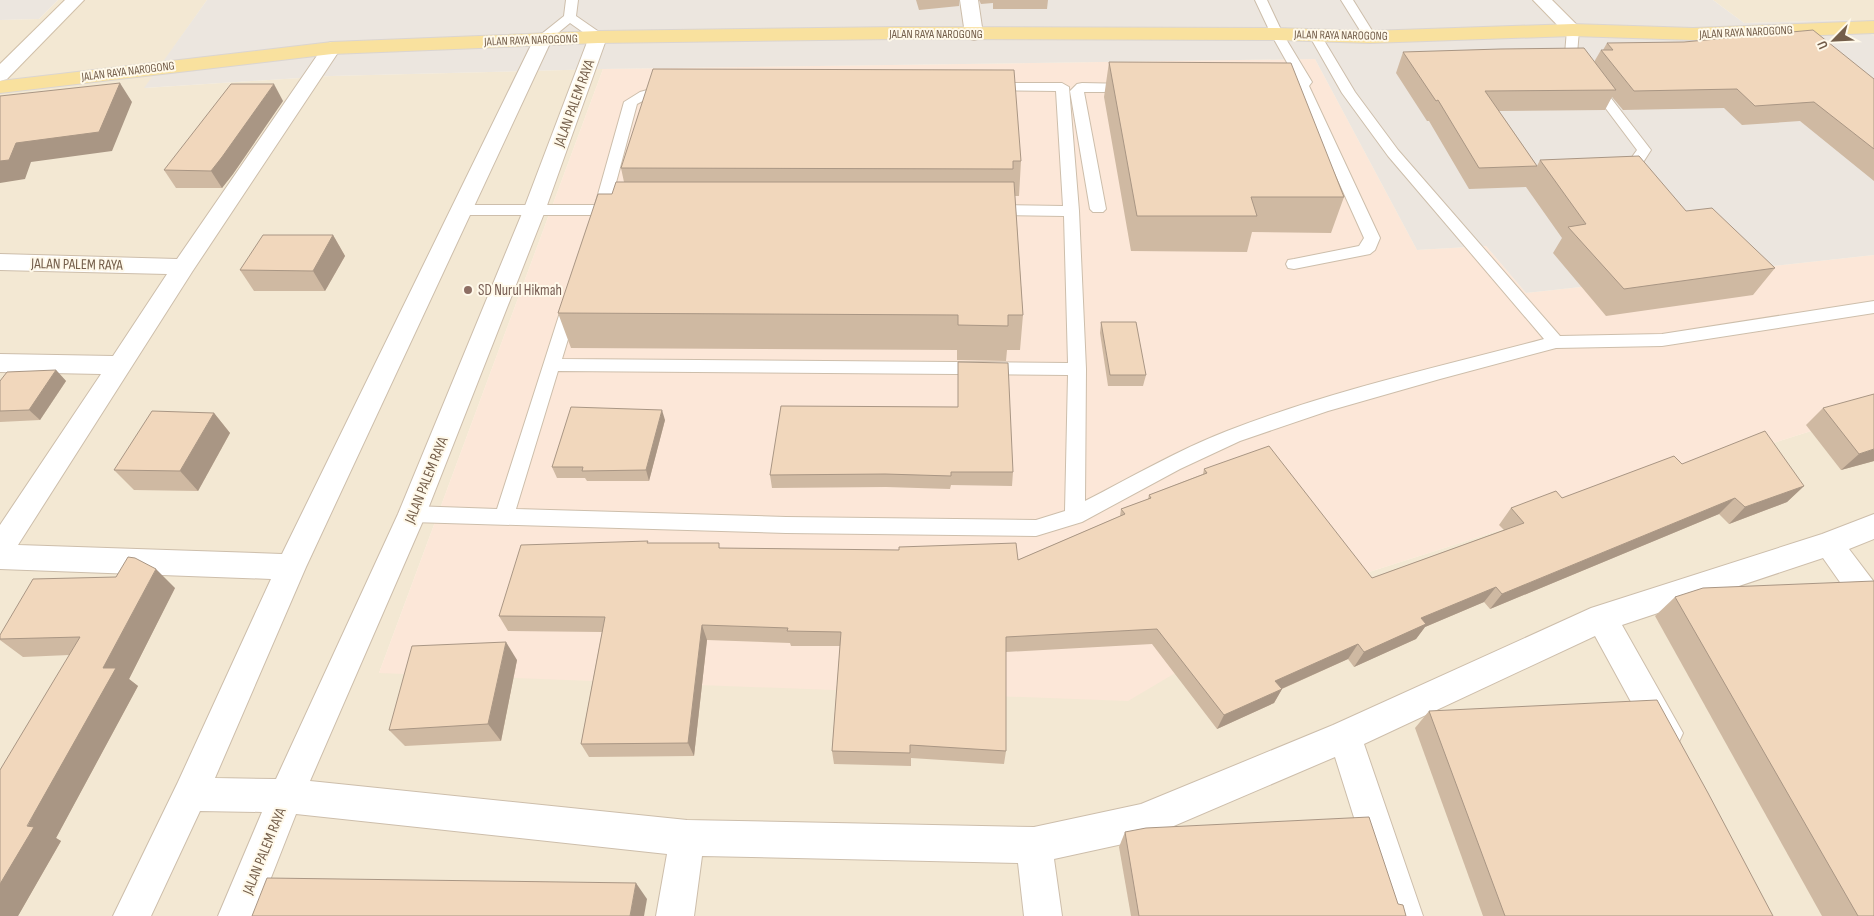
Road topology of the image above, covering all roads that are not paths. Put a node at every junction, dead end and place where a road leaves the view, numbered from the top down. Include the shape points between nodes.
1 (75, 0) edge
2 (572, 0) edge
3 (970, 0) edge
4 (1261, 0) edge
5 (1347, 0) edge
6 (1542, 0) edge
7 (570, 17) junction
8 (1874, 27) edge
9 (1573, 30) junction
10 (974, 34) junction
11 (1277, 34) junction
12 (1314, 35) junction
13 (598, 37) junction
14 (1370, 37) junction
15 (543, 39) junction
16 (332, 48) junction
17 (0, 75) edge
18 (0, 87) edge
19 (1304, 87) junction
20 (982, 88) edge
21 (1141, 88) edge
22 (1260, 89) edge
23 (685, 91) edge
24 (1609, 165) edge
25 (1098, 209) dead end
26 (463, 210) junction
27 (602, 210) junction
28 (622, 210) edge
29 (981, 210) edge
30 (534, 211) junction
31 (1071, 211) junction
32 (593, 237) edge
33 (0, 262) edge
34 (1294, 264) dead end
35 (184, 267) junction
36 (575, 292) edge
37 (1874, 307) edge
38 (1556, 342) junction
39 (0, 363) edge
40 (120, 365) junction
41 (551, 365) junction
42 (1077, 369) junction
43 (412, 514) junction
44 (1075, 516) junction
45 (504, 517) junction
46 (1874, 526) edge
47 (1828, 544) junction
48 (0, 549) edge
49 (0, 557) edge
50 (291, 567) junction
51 (1874, 606) edge
52 (1602, 618) junction
53 (1345, 736) junction
54 (1682, 763) edge
55 (190, 794) junction
56 (286, 796) junction
57 (687, 838) junction
58 (1034, 845) junction
59 (132, 916) edge
60 (237, 916) edge
61 (675, 916) edge
62 (1043, 916) edge
63 (1404, 916) edge

1 - 17 street
2 - 7 lane
3 - 10 street
4 - 11 lane
5 - 14 lane
6 - 9 street
7 - 13 lane
7 - 15 lane
8 - 9 main road, JALAN RAYA NAROGONG via 1693,34
9 - 14 main road, JALAN RAYA NAROGONG
9 - 24 lane via 1571,54 1644,150 1637,162
10 - 11 main road, JALAN RAYA NAROGONG
10 - 13 main road, JALAN RAYA NAROGONG
11 - 12 main road, JALAN RAYA NAROGONG
11 - 19 lane via 1305,82
12 - 14 main road, JALAN RAYA NAROGONG
12 - 38 lane via 1349,92 1393,153
13 - 15 main road, JALAN RAYA NAROGONG
13 - 30 street, JALAN PALEM RAYA
15 - 16 main road, JALAN RAYA NAROGONG
15 - 26 street
16 - 18 main road, JALAN RAYA NAROGONG
16 - 35 street
19 - 22 lane via 1300,90
19 - 34 lane via 1372,238 1364,250
20 - 31 lane via 1062,87
21 - 25 lane via 1082,87 1077,91
23 - 27 lane via 640,95 631,102
26 - 30 lane
26 - 50 street
27 - 28 lane
27 - 30 lane
27 - 32 lane
29 - 31 lane
30 - 43 street, JALAN PALEM RAYA
31 - 42 lane
33 - 35 street, JALAN PALEM RAYA
35 - 40 street
36 - 41 lane
37 - 38 lane via 1662,340
38 - 44 lane via 1248,430 1167,466
39 - 40 street
40 - 48 street
41 - 42 lane
41 - 45 lane
42 - 44 lane
43 - 45 lane
43 - 56 street, JALAN PALEM RAYA
44 - 45 lane via 1036,528
46 - 47 street
47 - 51 street
47 - 52 street
49 - 50 street
50 - 55 street
52 - 53 street
52 - 54 street
53 - 58 street via 1141,822
53 - 63 street
55 - 56 street
55 - 59 street
56 - 57 street
56 - 60 street, JALAN PALEM RAYA
57 - 58 street
57 - 61 street
58 - 62 street

